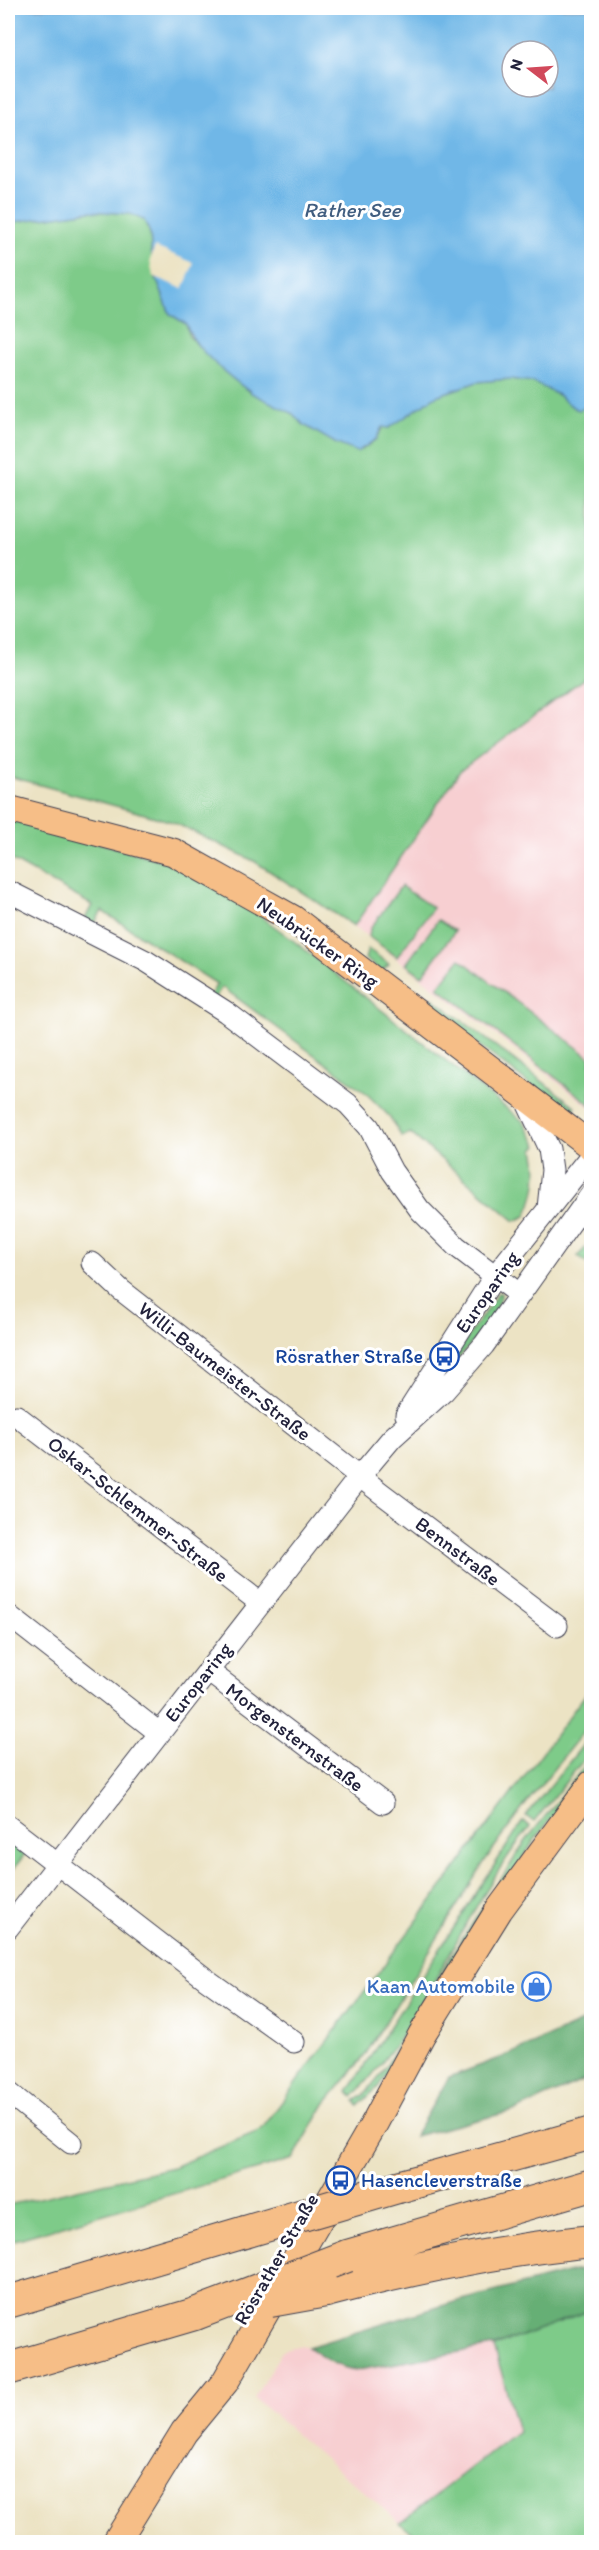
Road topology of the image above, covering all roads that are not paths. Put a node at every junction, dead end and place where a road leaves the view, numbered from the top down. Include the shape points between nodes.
1 (8, 809) edge
2 (8, 891) edge
3 (522, 1093) junction
4 (591, 1147) edge
5 (591, 1154) edge
6 (591, 1193) edge
7 (548, 1209) junction
8 (591, 1220) edge
9 (562, 1233) junction
10 (92, 1263) dead end
11 (494, 1277) junction
12 (519, 1294) junction
13 (17, 1416) dead end
14 (392, 1438) junction
15 (360, 1476) junction
16 (259, 1602) junction
17 (8, 1615) edge
18 (557, 1626) dead end
19 (208, 1671) junction
20 (158, 1732) junction
21 (591, 1784) edge
22 (383, 1803) dead end
23 (8, 1826) edge
24 (57, 1863) junction
25 (8, 1928) edge
26 (294, 2042) dead end
27 (8, 2092) edge
28 (591, 2116) edge
29 (591, 2133) edge
30 (71, 2143) dead end
31 (434, 2175) junction
32 (591, 2185) edge
33 (591, 2241) edge
34 (8, 2302) edge
35 (195, 2314) junction
36 (8, 2370) edge
37 (116, 2542) edge

1 - 3 main road, Neubrücker Ring via 173,852 241,889 292,919
2 - 11 street via 156,968 226,1012 348,1104 369,1127 392,1171 420,1210
3 - 4 main road, Neubrücker Ring
3 - 7 street via 549,1149 552,1170
5 - 7 street, Europaring
6 - 9 street, Europaring
7 - 11 street, Europaring
8 - 9 street
9 - 12 street, Europaring
10 - 15 street, Willi-Baumeister-Straße via 121,1290
11 - 12 street
11 - 14 street, Europaring
12 - 14 street, Europaring via 444,1391
13 - 16 street, Oskar-Schlemmer-Straße
14 - 15 street, Europaring
15 - 16 street, Europaring
15 - 18 street, Bennstraße
16 - 19 street, Europaring
17 - 20 street
19 - 20 street, Europaring
19 - 22 street, Morgensternstraße
20 - 24 street, Europaring
21 - 37 main road, Rösrather Straße via 499,1910 423,2034 225,2382 184,2432
23 - 24 street
24 - 25 street, Europaring
24 - 26 street
27 - 30 street
28 - 31 highway
29 - 31 highway
31 - 34 highway, bridge
32 - 35 highway, bridge via 346,2256
33 - 35 highway, bridge via 474,2258 326,2291
35 - 36 highway

